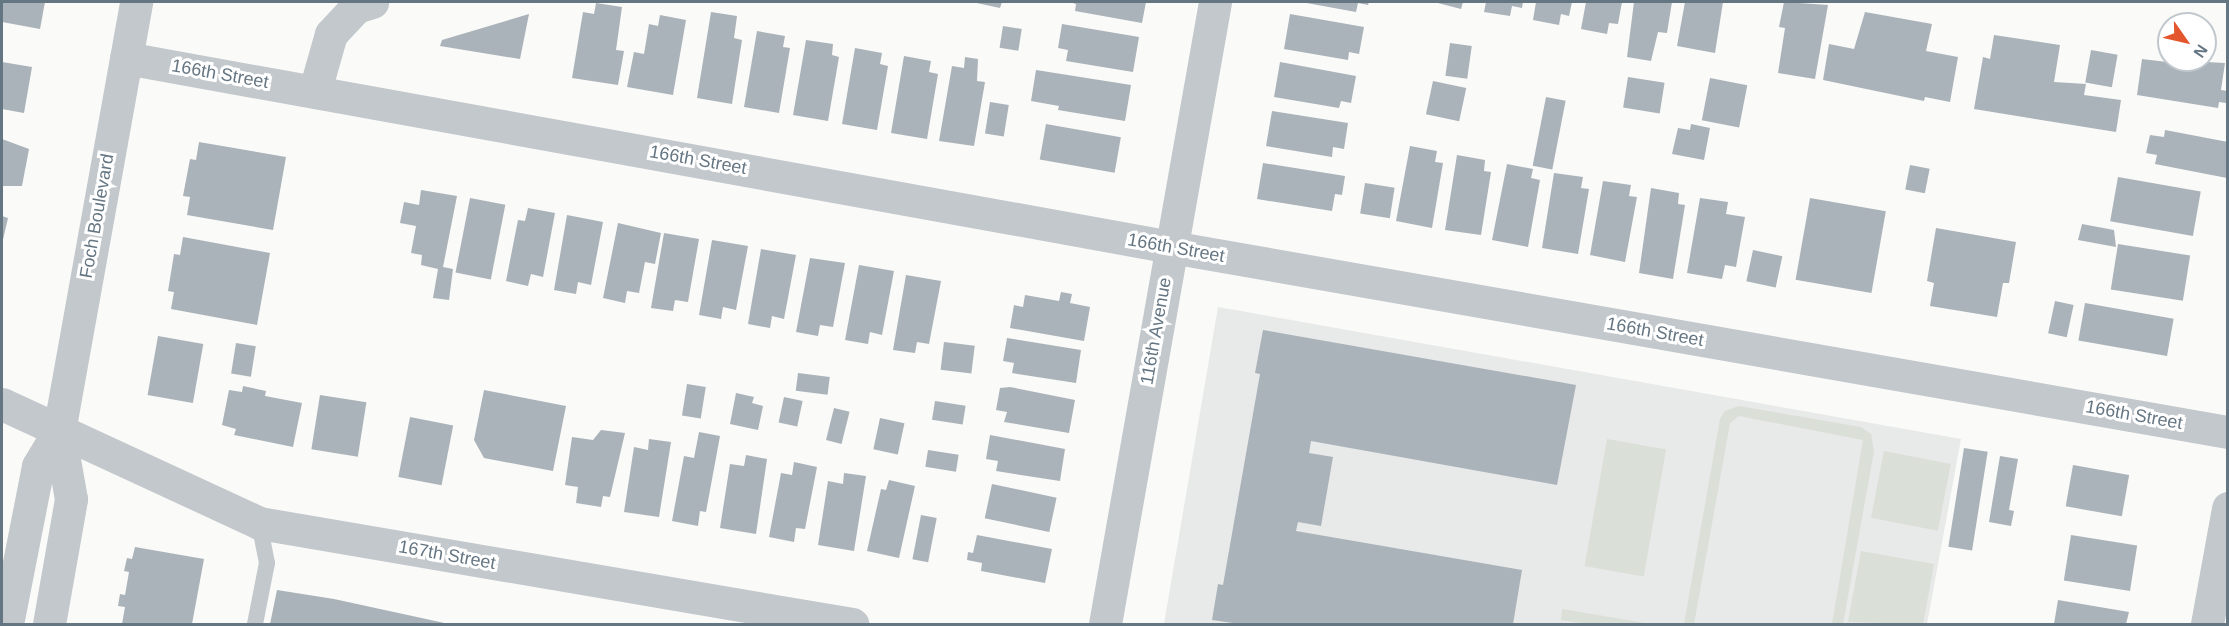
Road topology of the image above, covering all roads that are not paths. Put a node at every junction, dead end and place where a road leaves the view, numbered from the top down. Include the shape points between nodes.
1 (136, 2) edge
2 (372, 2) edge
3 (1215, 2) edge
4 (126, 58) junction
5 (315, 90) junction
6 (1171, 247) junction
7 (2, 404) edge
8 (59, 431) junction
9 (2228, 432) edge
10 (2228, 508) edge
11 (259, 523) junction
12 (8, 624) edge
13 (49, 624) edge
14 (255, 624) edge
15 (852, 624) edge
16 (1105, 624) edge
17 (2207, 624) edge

1 - 4 street, Foch Boulevard
2 - 5 street via 356,7 331,34
3 - 6 street, 116th Avenue
4 - 5 street, 166th Street
4 - 8 street, Foch Boulevard
5 - 6 street, 166th Street
6 - 9 street, 166th Street
6 - 16 street, 116th Avenue
7 - 8 street, 167th Street
8 - 11 street, 167th Street
8 - 12 street, Foch Boulevard via 38,466
8 - 13 street, Foch Boulevard via 71,499
10 - 17 street
11 - 14 lane via 267,563
11 - 15 street, 167th Street

